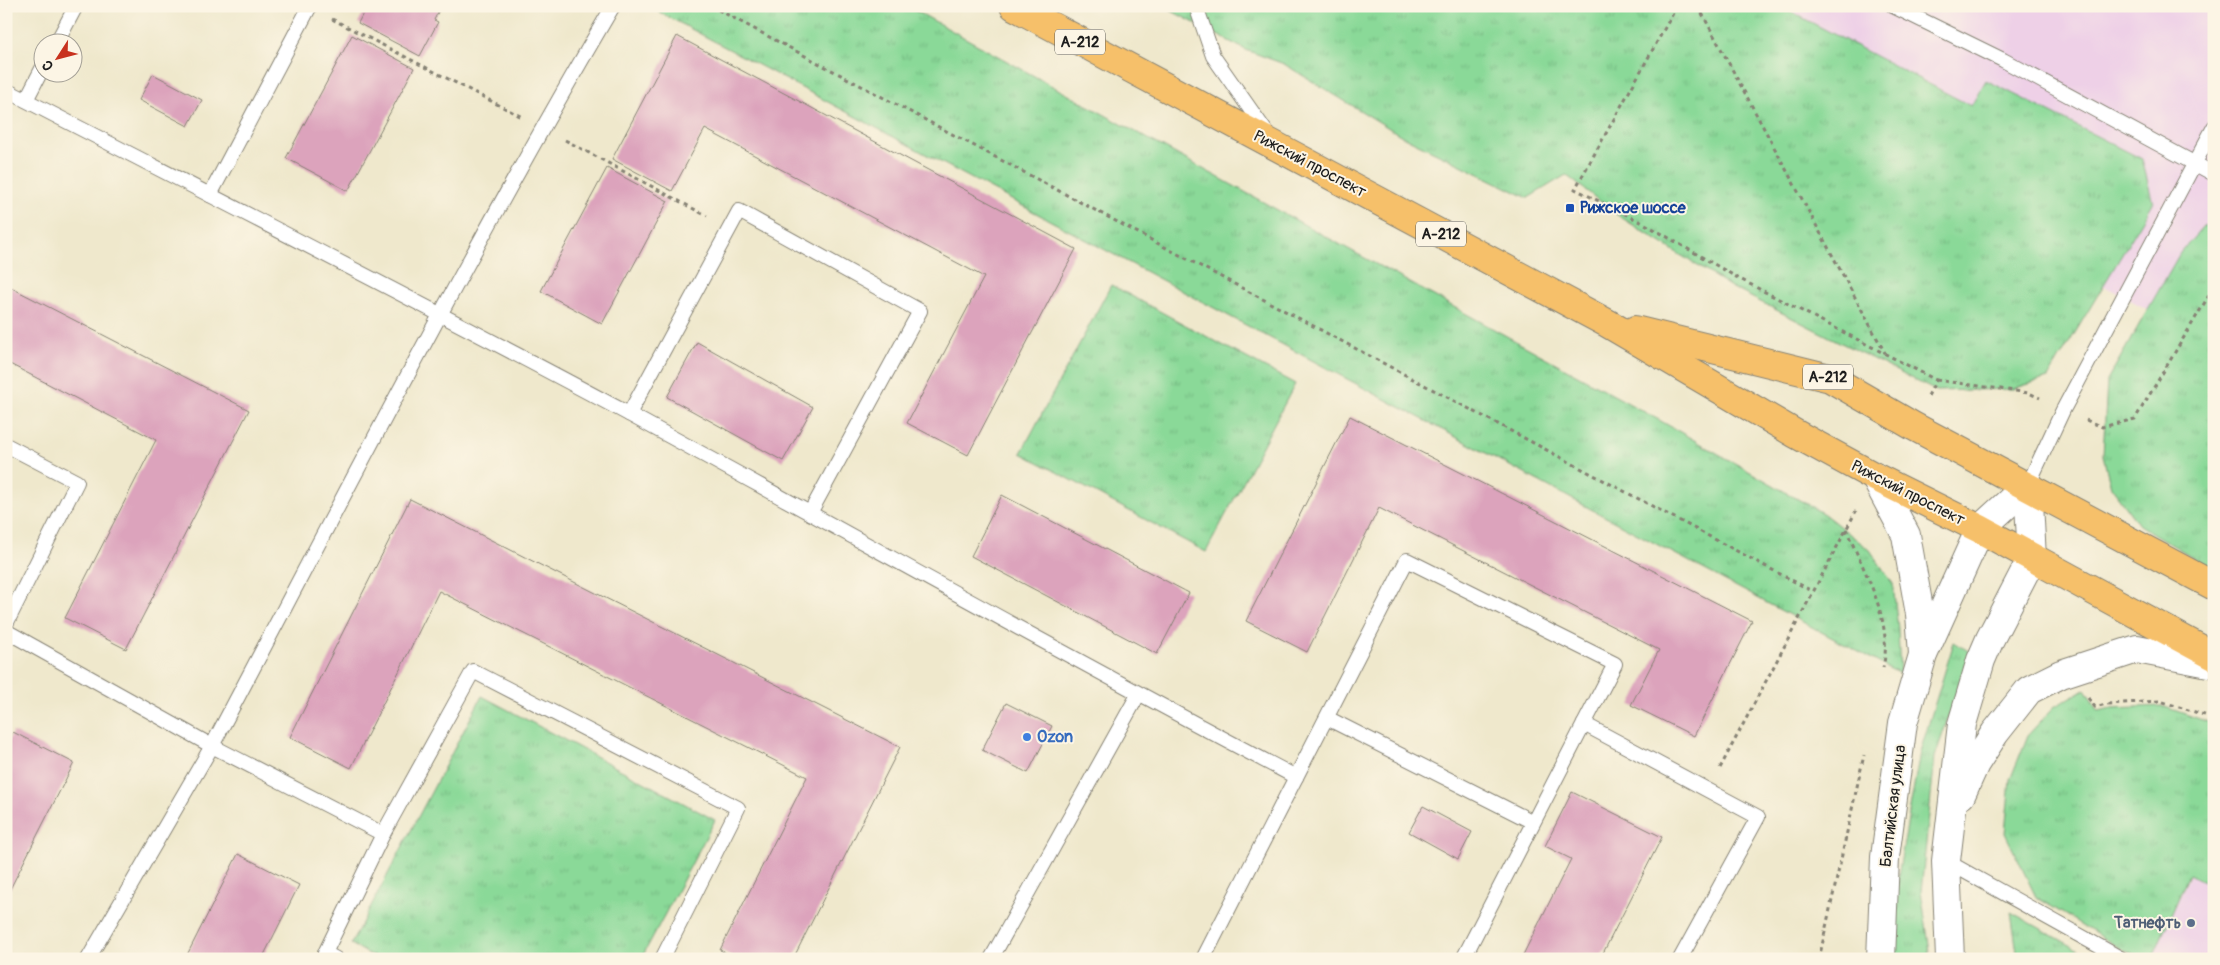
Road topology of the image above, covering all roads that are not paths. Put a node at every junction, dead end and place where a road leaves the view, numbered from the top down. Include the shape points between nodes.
1 (76, 6) edge
2 (310, 6) edge
3 (613, 6) edge
4 (1014, 6) edge
5 (1196, 6) edge
6 (1893, 6) edge
7 (62, 32) edge
8 (35, 82) edge
9 (6, 90) edge
10 (26, 100) junction
11 (2214, 127) edge
12 (1275, 145) junction
13 (2193, 164) junction
14 (2214, 174) edge
15 (210, 195) junction
16 (440, 313) junction
17 (1607, 323) junction
18 (629, 414) junction
19 (6, 445) edge
20 (1875, 477) junction
21 (2028, 485) junction
22 (810, 513) junction
23 (1980, 529) junction
24 (2032, 558) junction
25 (2214, 586) edge
26 (6, 624) edge
27 (6, 631) edge
28 (1923, 655) junction
29 (2214, 656) edge
30 (2214, 664) edge
31 (1138, 695) junction
32 (1327, 718) junction
33 (1584, 724) junction
34 (212, 746) junction
35 (1296, 777) junction
36 (1951, 817) junction
37 (1534, 822) junction
38 (383, 834) junction
39 (1946, 861) junction
40 (88, 959) edge
41 (336, 959) edge
42 (662, 959) edge
43 (991, 959) edge
44 (1203, 959) edge
45 (1463, 959) edge
46 (1680, 959) edge
47 (1881, 959) edge
48 (1950, 959) edge
49 (2122, 959) edge

1 - 7 lane
2 - 15 lane
3 - 16 lane
4 - 12 highway, Рижский проспект / А-212
5 - 12 lane via 1213,56
6 - 13 lane via 2003,60
8 - 10 lane
9 - 10 lane
10 - 15 lane
11 - 13 lane
12 - 17 highway, Рижский проспект / А-212
13 - 14 lane
13 - 21 lane via 2063,410
15 - 16 lane
16 - 18 lane
16 - 34 lane
17 - 20 highway, Рижский проспект / А-212
17 - 21 highway, Рижский проспект / А-212 via 1830,378 1913,426
18 - 22 lane
18 - 22 lane via 738,211 920,311
19 - 26 lane via 77,482
20 - 23 highway, Рижский проспект / А-212
20 - 28 street, Балтийская улица via 1906,535 1920,614
21 - 23 street, Балтийская улица
21 - 24 street
21 - 25 highway, Рижский проспект / А-212
22 - 31 lane
23 - 24 highway, Рижский проспект / А-212
23 - 28 street, Балтийская улица
24 - 29 highway, Рижский проспект / А-212
24 - 36 street via 1981,660 1962,724
27 - 34 lane
28 - 47 street, Балтийская улица via 1902,733 1885,857
30 - 36 street via 2137,648 2061,674 2029,690 1975,764
31 - 35 lane
31 - 43 lane
32 - 33 lane via 1407,560 1615,664
32 - 35 lane
32 - 37 lane
33 - 37 lane
33 - 46 lane via 1758,816
34 - 38 lane
34 - 40 lane
35 - 44 lane
36 - 39 street
37 - 45 lane
38 - 41 lane via 325,953
38 - 42 lane via 473,671 738,808
39 - 48 street
39 - 49 lane

